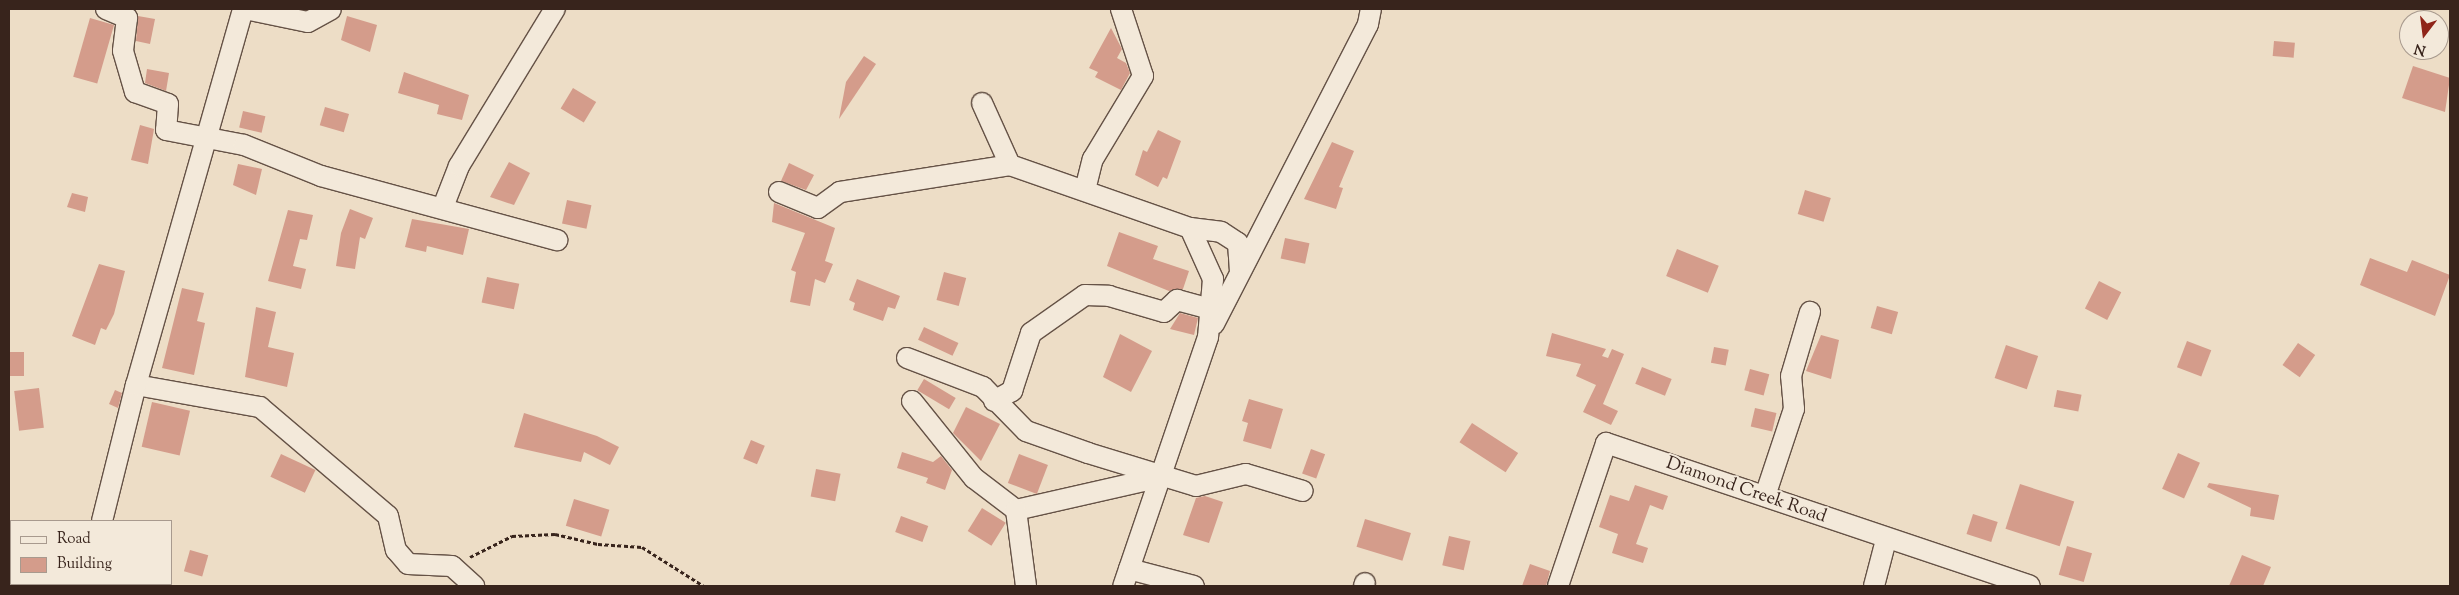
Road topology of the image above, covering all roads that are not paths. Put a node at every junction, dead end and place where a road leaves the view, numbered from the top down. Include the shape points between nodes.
1 (106, 9) edge
2 (244, 9) edge
3 (331, 9) edge
4 (555, 9) edge
5 (1121, 9) edge
6 (1371, 9) edge
7 (982, 103) dead end
8 (207, 135) junction
9 (1010, 165) junction
10 (1085, 190) junction
11 (779, 192) dead end
12 (443, 207) junction
13 (1190, 228) junction
14 (557, 240) dead end
15 (1240, 270) junction
16 (1210, 309) junction
17 (1810, 312) dead end
18 (1208, 336) junction
19 (907, 358) dead end
20 (136, 384) junction
21 (912, 400) dead end
22 (994, 401) junction
23 (1162, 477) junction
24 (1303, 491) dead end
25 (1765, 496) junction
26 (1016, 510) junction
27 (102, 520) edge
28 (1886, 540) junction
29 (1126, 578) edge
30 (474, 586) edge
31 (1026, 586) edge
32 (1194, 586) edge
33 (1558, 586) edge
34 (1874, 586) edge
35 (2030, 586) edge

1 - 8 street via 127,18 123,51 136,92 168,104 166,130
2 - 3 street via 308,22
2 - 8 street
4 - 12 street via 459,166
5 - 10 street via 1143,76 1093,159
6 - 15 street via 1368,24
7 - 9 street
8 - 12 street via 321,176
8 - 20 street
9 - 10 street
9 - 11 street via 840,192 818,208
10 - 13 street
12 - 14 street
13 - 15 street via 1221,232 1238,244
13 - 16 street via 1213,279
15 - 18 street
16 - 18 street
16 - 22 street via 1177,300 1164,312 1109,296 1085,295 1031,333 1012,391
17 - 25 street via 1791,376 1794,409
18 - 23 street
19 - 22 street via 983,387
20 - 27 street
20 - 30 street via 260,406 388,516 396,550 408,564 452,566
21 - 26 street via 974,478
22 - 23 street via 1026,431
23 - 24 street via 1196,486 1246,474
23 - 26 street
23 - 29 street
25 - 28 street, Diamond Creek Road
25 - 33 street, Diamond Creek Road via 1606,443
26 - 31 street
28 - 34 street
28 - 35 street, Diamond Creek Road
29 - 32 street

